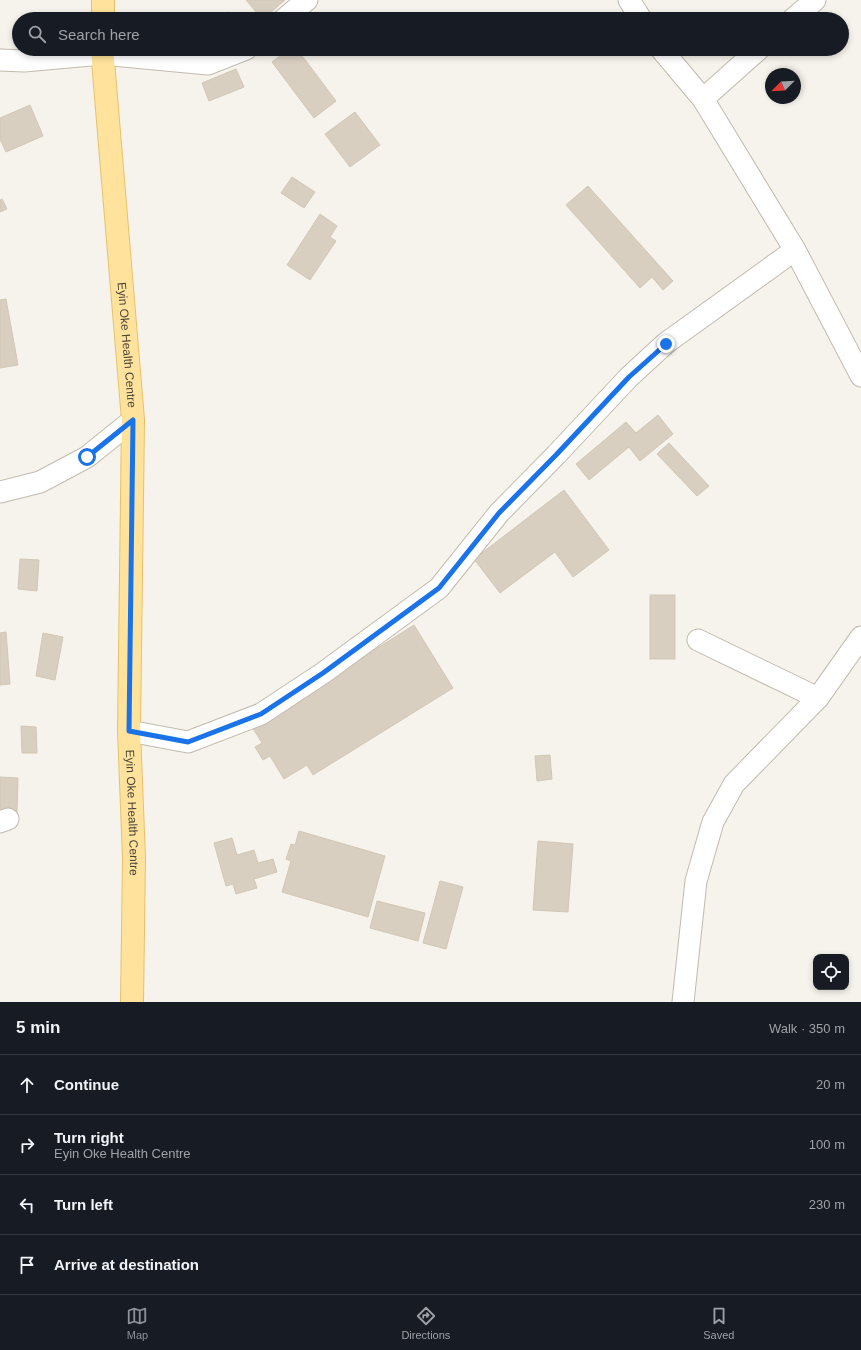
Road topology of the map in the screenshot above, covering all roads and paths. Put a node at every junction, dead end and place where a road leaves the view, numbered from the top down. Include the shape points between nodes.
1 (103, 0) edge
2 (307, 0) edge
3 (629, 0) edge
4 (815, 0) edge
5 (103, 12) edge
6 (292, 12) edge
7 (637, 12) edge
8 (801, 12) edge
9 (67, 56) edge
10 (102, 56) edge
11 (137, 56) edge
12 (228, 56) edge
13 (667, 56) edge
14 (751, 56) edge
15 (0, 60) edge
16 (703, 98) junction
17 (795, 250) junction
18 (861, 376) edge
19 (133, 420) junction
20 (0, 492) edge
21 (861, 636) edge
22 (698, 640) dead end
23 (818, 698) junction
24 (129, 731) junction
25 (132, 1002) edge
26 (683, 1002) edge

1 - 5 main road
2 - 6 street
3 - 7 street
4 - 8 street
9 - 15 street via 24,61
10 - 19 main road, Eyin Oke Health Centre
11 - 12 street via 208,64
13 - 16 street
14 - 16 street
16 - 17 street
17 - 18 street
17 - 24 street via 666,344 629,377 499,513 439,588 323,673 261,714 188,742
19 - 20 street via 87,457 40,482
19 - 24 main road, Eyin Oke Health Centre
21 - 23 street
22 - 23 street
23 - 26 street via 734,784 714,822 696,881
24 - 25 main road, Eyin Oke Health Centre via 134,858

